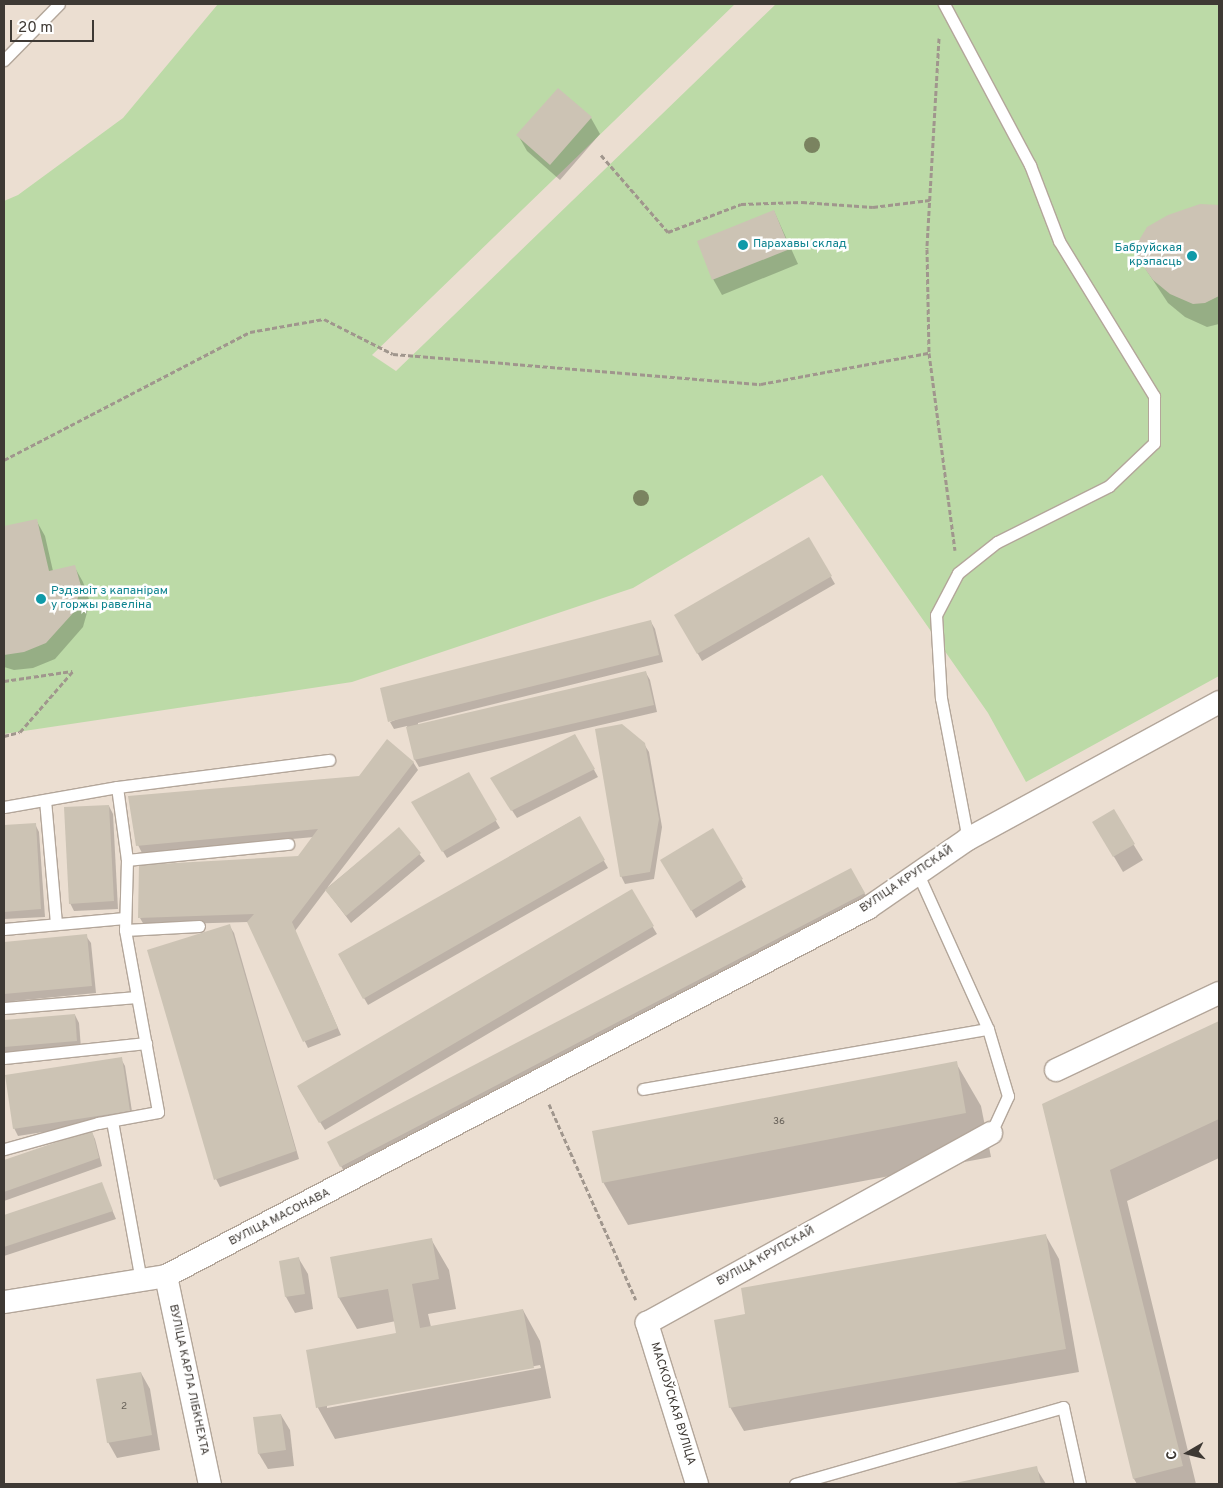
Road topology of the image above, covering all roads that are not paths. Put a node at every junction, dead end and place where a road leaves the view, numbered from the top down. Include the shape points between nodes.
1 (59, 4) edge
2 (944, 4) edge
3 (4, 60) edge
4 (1219, 702) edge
5 (329, 760) dead end
6 (117, 788) junction
7 (45, 800) junction
8 (4, 807) edge
9 (968, 839) junction
10 (288, 844) dead end
11 (127, 860) junction
12 (918, 874) junction
13 (125, 918) junction
14 (56, 924) junction
15 (198, 926) dead end
16 (4, 928) edge
17 (125, 930) junction
18 (1219, 993) edge
19 (137, 997) junction
20 (4, 1008) edge
21 (988, 1029) junction
22 (146, 1043) junction
23 (4, 1058) edge
24 (1056, 1070) dead end
25 (539, 1080) joint
26 (644, 1089) dead end
27 (112, 1120) junction
28 (991, 1133) joint
29 (4, 1149) edge
30 (166, 1276) junction
31 (141, 1280) junction
32 (4, 1302) edge
33 (647, 1323) joint
34 (210, 1484) edge
35 (697, 1484) edge
36 (795, 1484) edge
37 (1080, 1484) edge

1 - 3 lane
2 - 9 lane via 1030,165 1059,242 1154,396 1154,443 1109,486 997,542 958,573 936,615 941,698
4 - 9 street, ВУЛІЦА КРУПСКАЙ
5 - 6 lane
6 - 7 lane
6 - 11 lane
7 - 8 lane
7 - 14 lane
9 - 12 street, ВУЛІЦА КРУПСКАЙ
10 - 11 lane
11 - 13 lane
12 - 21 lane
12 - 25 street, ВУЛІЦА КРУПСКАЙ via 868,908
13 - 14 lane
13 - 17 lane
14 - 16 lane
15 - 17 lane
17 - 19 lane
18 - 24 street
19 - 20 lane
19 - 22 lane
21 - 26 lane
21 - 28 lane via 1008,1096
22 - 23 lane
22 - 27 lane via 158,1112
25 - 30 street, ВУЛІЦА МАСОНАВА
27 - 29 lane
27 - 31 lane
28 - 33 street, ВУЛІЦА КРУПСКАЙ
30 - 31 street, ВУЛІЦА МАСОНАВА
30 - 34 street, ВУЛІЦА КАРЛА ЛІБКНЕХТА
31 - 32 street, ВУЛІЦА МАСОНАВА
33 - 35 street, МАСКОЎСКАЯ ВУЛІЦА
36 - 37 lane via 1064,1408

